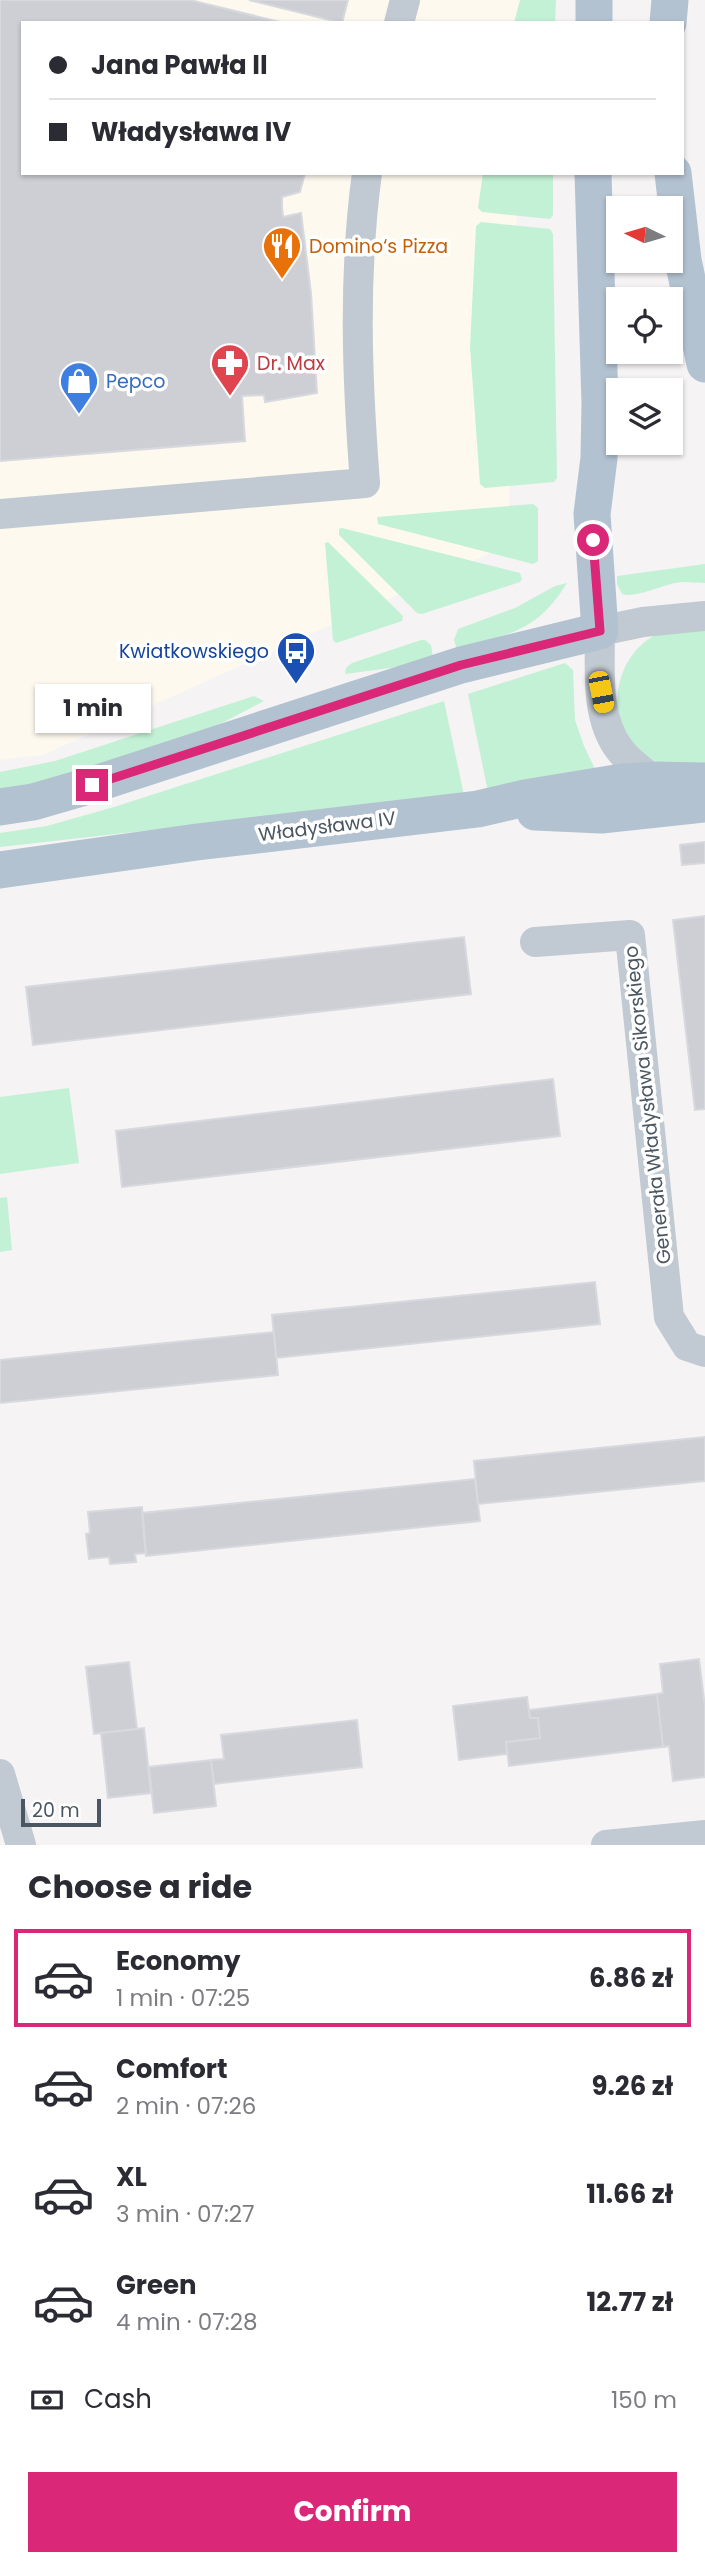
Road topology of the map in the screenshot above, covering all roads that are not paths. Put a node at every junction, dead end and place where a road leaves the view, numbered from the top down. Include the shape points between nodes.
1 (405, 0) edge
2 (594, 0) edge
3 (670, 0) edge
4 (400, 21) edge
5 (594, 21) edge
6 (668, 21) edge
7 (367, 175) edge
8 (593, 175) edge
9 (673, 175) edge
10 (705, 364) edge
11 (0, 514) edge
12 (705, 617) edge
13 (600, 631) junction
14 (654, 780) junction
15 (705, 780) edge
16 (705, 804) edge
17 (0, 807) edge
18 (478, 809) junction
19 (0, 870) edge
20 (535, 943) dead end
21 (705, 1352) edge
22 (0, 1774) edge
23 (705, 1835) edge
24 (21, 1845) edge
25 (606, 1845) edge

1 - 4 street
2 - 5 main road
3 - 6 main road
7 - 11 street via 357,323 365,483
8 - 13 main road via 600,403 592,514
9 - 10 main road via 683,260
12 - 13 street
13 - 14 street via 601,692 608,729 620,750
13 - 17 main road via 461,665 92,785
14 - 15 main road, Władysława IV
14 - 18 main road, Władysława IV
16 - 18 main road via 601,815
18 - 19 main road, Władysława IV
20 - 21 street, Generała Władysława Sikorskiego via 630,935 669,1317 687,1346
22 - 24 street
23 - 25 street

